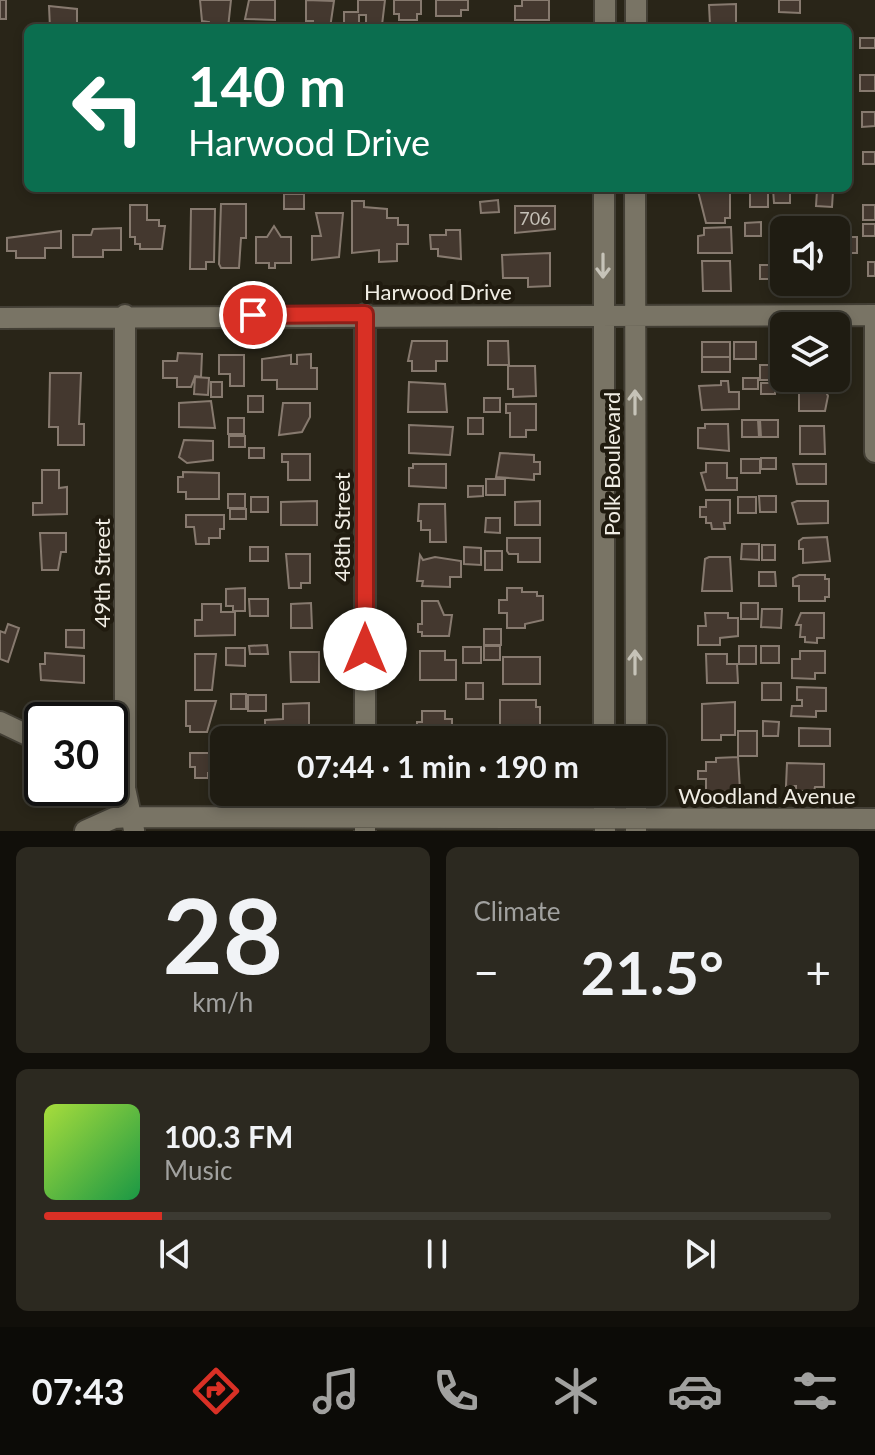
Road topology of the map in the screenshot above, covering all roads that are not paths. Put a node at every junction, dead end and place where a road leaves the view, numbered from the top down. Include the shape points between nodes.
1 (605, 0) edge
2 (636, 0) edge
3 (605, 24) edge
4 (636, 24) edge
5 (604, 192) edge
6 (635, 192) edge
7 (365, 314) junction
8 (125, 315) junction
9 (603, 315) junction
10 (634, 315) junction
11 (875, 315) edge
12 (0, 318) edge
13 (875, 452) edge
14 (604, 550) junction
15 (635, 550) junction
16 (118, 702) edge
17 (0, 722) edge
18 (365, 726) edge
19 (604, 726) edge
20 (636, 726) edge
21 (24, 733) edge
22 (875, 819) edge
23 (132, 824) edge
24 (242, 824) edge
25 (365, 824) edge
26 (605, 824) edge
27 (636, 824) edge
28 (85, 831) edge

1 - 3 street
2 - 4 street
5 -> 9 street, Polk Boulevard
6 - 10 street, Polk Boulevard
7 - 8 street, Harwood Drive
7 - 9 street, Harwood Drive
7 - 18 street, 48th Street
8 - 12 street, Harwood Drive
8 - 16 street, 49th Street
9 - 10 street, Harwood Drive
9 - 14 street, Polk Boulevard
10 - 11 street, Harwood Drive
15 -> 10 street, Polk Boulevard
11 - 13 street
14 - 15 street
14 - 19 street, Polk Boulevard
20 -> 15 street, Polk Boulevard
17 - 21 street
22 - 27 street, Woodland Avenue
23 - 24 street, Woodland Avenue
23 - 28 street, Woodland Avenue via 114,818
24 - 25 street, Woodland Avenue
25 - 26 street, Woodland Avenue
26 - 27 street, Woodland Avenue

